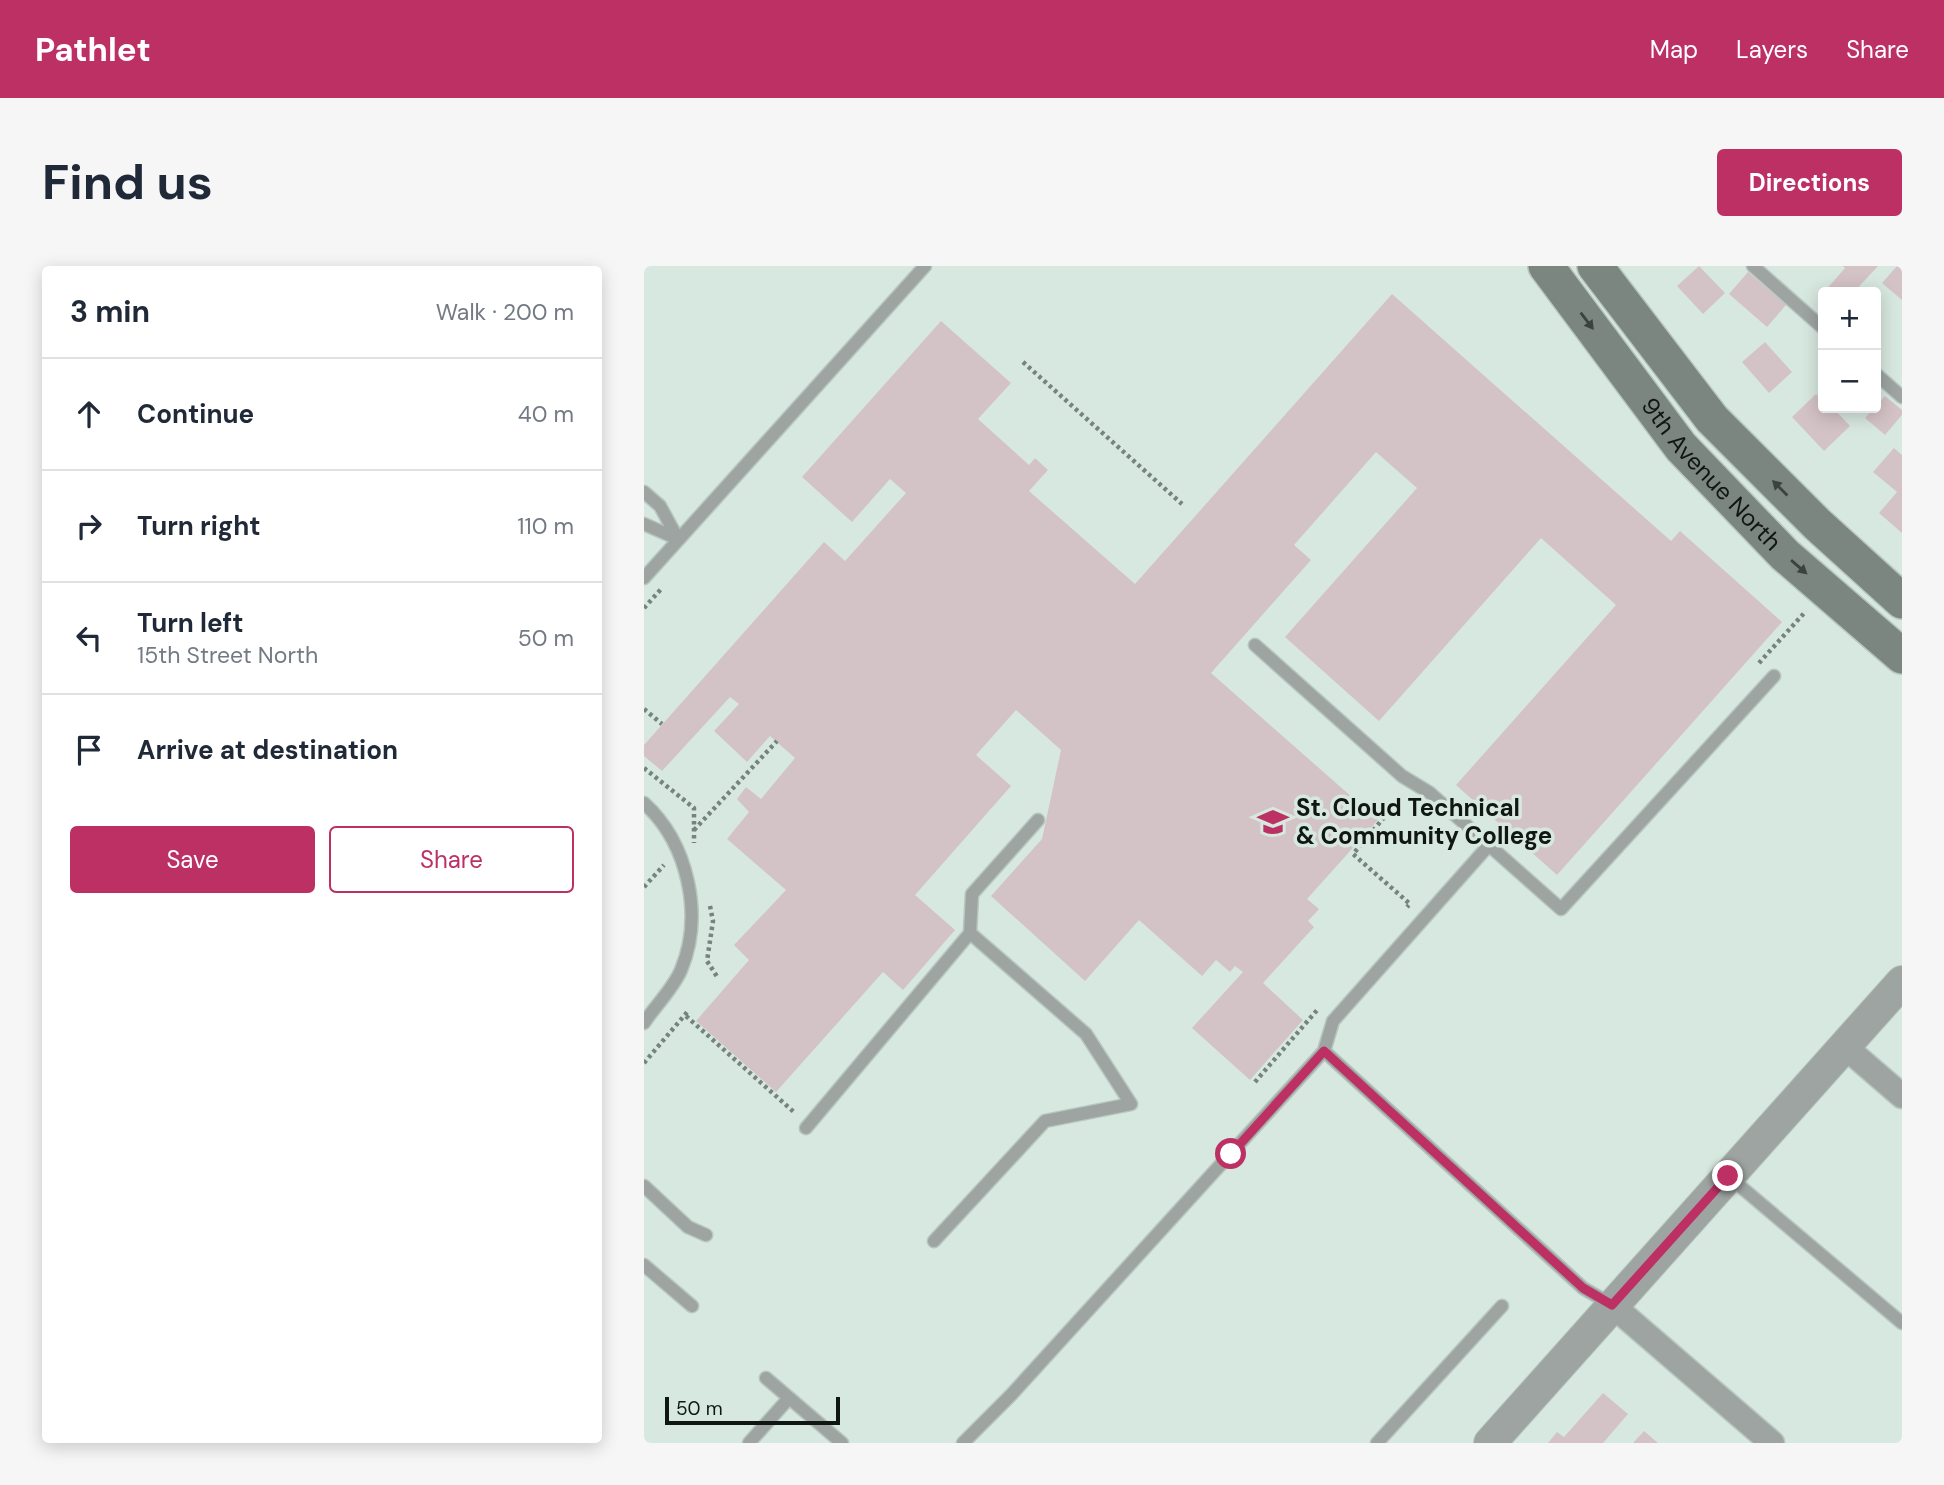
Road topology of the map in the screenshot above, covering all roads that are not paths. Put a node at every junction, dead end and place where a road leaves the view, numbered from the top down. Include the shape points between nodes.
1 (925, 266) edge
2 (1546, 266) edge
3 (1753, 266) edge
4 (1599, 268) edge
5 (1818, 324) edge
6 (1881, 378) edge
7 (1902, 397) edge
8 (644, 492) edge
9 (644, 524) edge
10 (678, 539) junction
11 (644, 578) edge
12 (1902, 601) edge
13 (1255, 645) dead end
14 (1902, 656) edge
15 (1774, 676) dead end
16 (644, 803) edge
17 (1038, 821) dead end
18 (1489, 845) junction
19 (970, 933) junction
20 (1902, 982) edge
21 (644, 1023) edge
22 (1844, 1046) junction
23 (1324, 1051) junction
24 (1902, 1097) edge
25 (806, 1128) dead end
26 (1728, 1176) junction
27 (644, 1186) edge
28 (706, 1235) dead end
29 (934, 1241) dead end
30 (644, 1265) edge
31 (1612, 1305) junction
32 (692, 1306) dead end
33 (1502, 1306) dead end
34 (1902, 1323) edge
35 (766, 1378) dead end
36 (789, 1398) junction
37 (1495, 1441) edge
38 (749, 1443) edge
39 (842, 1443) edge
40 (963, 1443) edge
41 (1377, 1443) edge
42 (1772, 1443) edge

1 - 10 lane
2 -> 14 main road, 9th Avenue North via 1681,447 1785,555
3 - 5 lane
12 -> 4 main road, 9th Avenue North via 1816,524 1712,419
6 - 7 lane
8 - 10 lane via 660,506
9 - 10 lane
10 - 11 lane
13 - 18 lane via 1402,776 1430,793
15 - 18 lane via 1561,909
16 - 21 lane via 664,827 684,864 693,924 680,972
17 - 19 lane via 972,894
18 - 23 lane via 1333,1021
19 - 25 lane
19 - 29 lane via 1086,1034 1131,1104 1045,1121
20 - 22 street
22 - 24 street
22 - 26 street
23 - 31 lane via 1583,1288
23 - 40 lane
26 - 31 street
26 - 34 lane
27 - 28 lane via 688,1227
30 - 32 lane
31 - 37 street
31 - 42 street
33 - 41 lane
35 - 36 lane
36 - 38 lane
36 - 39 lane

